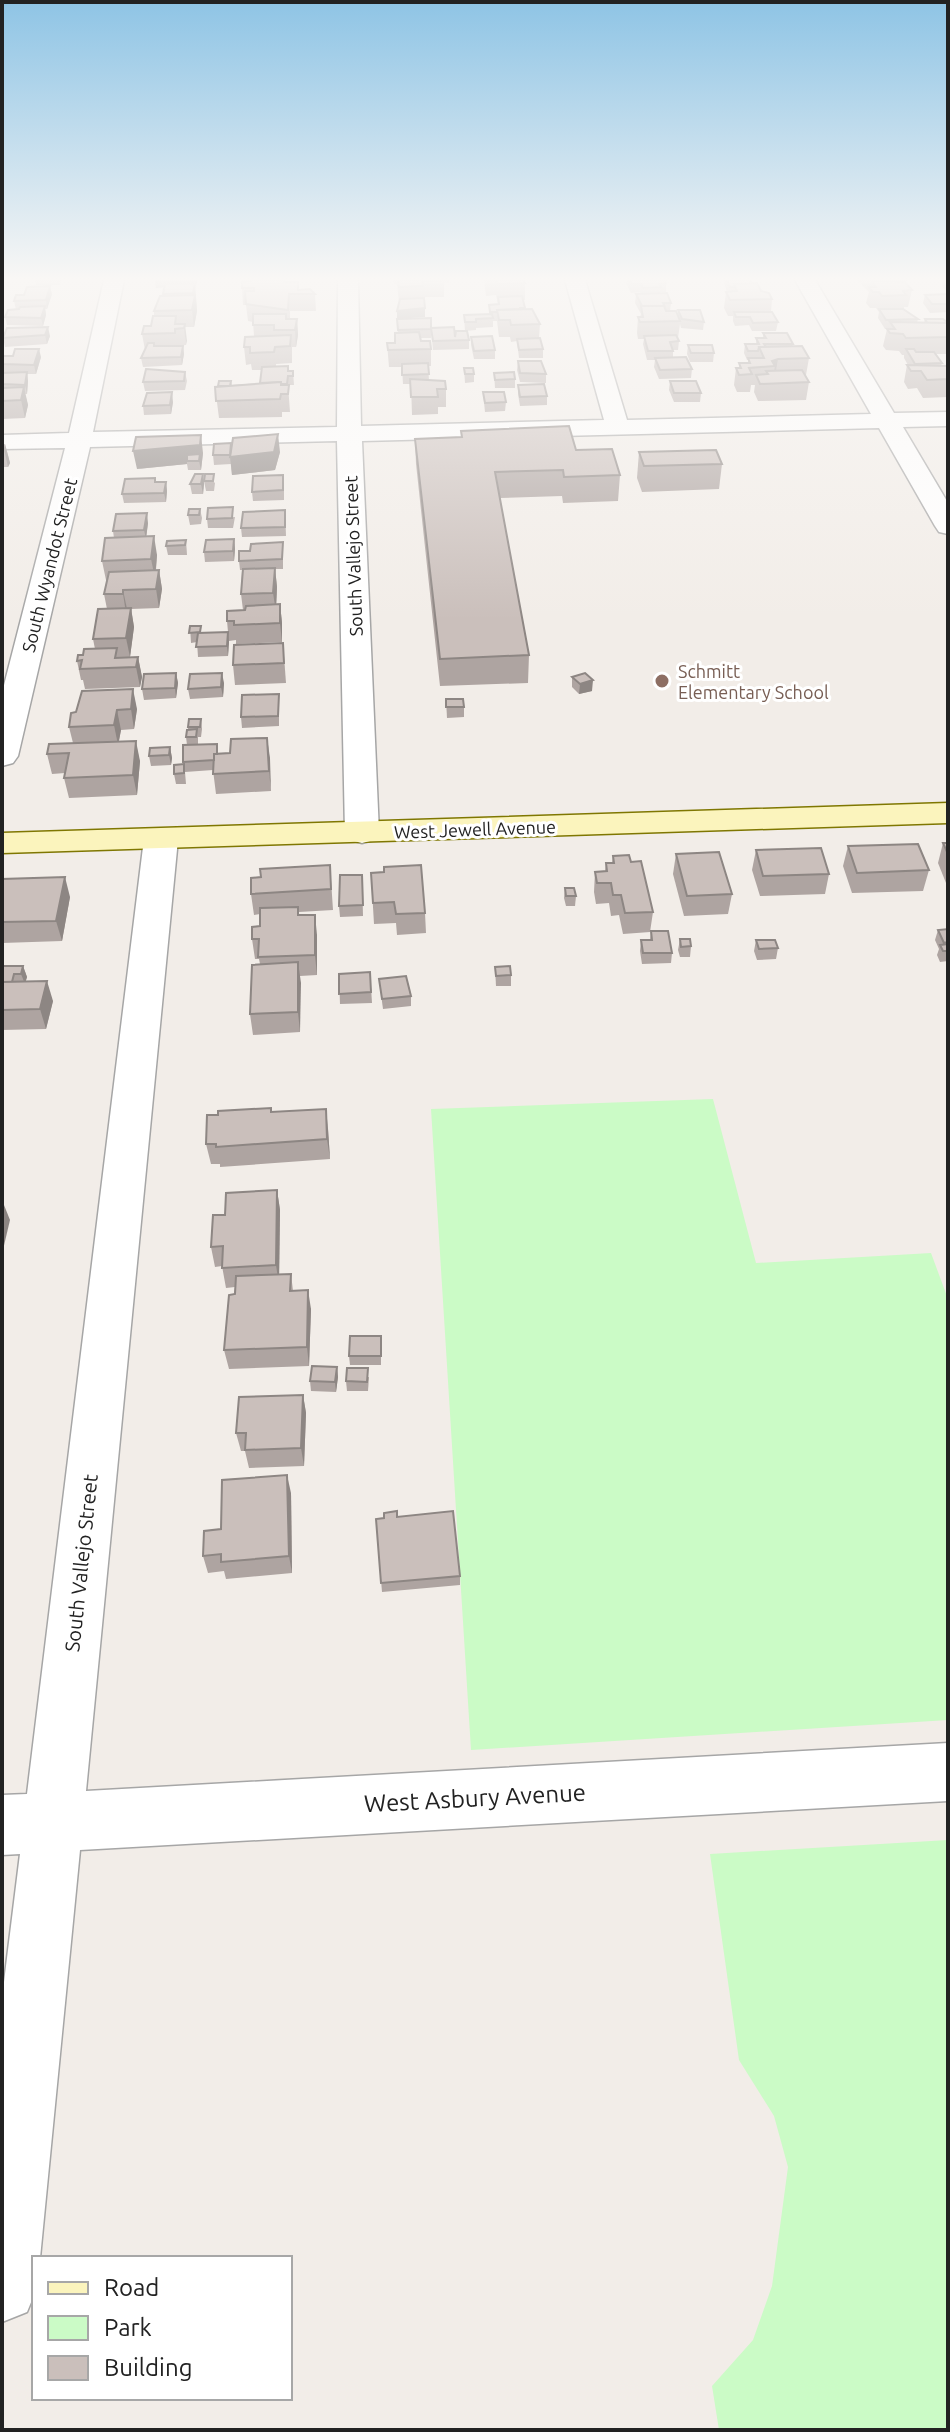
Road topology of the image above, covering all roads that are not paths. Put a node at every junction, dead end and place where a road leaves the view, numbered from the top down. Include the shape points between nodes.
1 (89, 393) edge
2 (349, 393) edge
3 (608, 393) edge
4 (869, 393) edge
5 (948, 419) edge
6 (885, 421) junction
7 (617, 425) junction
8 (349, 433) junction
9 (79, 441) junction
10 (2, 442) edge
11 (948, 526) edge
12 (2, 756) edge
13 (948, 813) edge
14 (362, 833) junction
15 (161, 839) junction
16 (2, 843) edge
17 (948, 1772) edge
18 (27, 1824) edge
19 (2, 2287) edge

1 - 9 street, South Wyandot Street
2 - 8 street, South Vallejo Street
3 - 7 street
4 - 6 street
5 - 6 street
6 - 7 street
6 - 11 street
7 - 8 street
8 - 9 street
8 - 14 street, South Vallejo Street
9 - 10 street
9 - 12 street, South Wyandot Street
13 - 14 street, West Jewell Avenue
14 - 15 street, West Jewell Avenue
15 - 16 street, West Jewell Avenue
15 - 18 street, South Vallejo Street
17 - 18 street, West Asbury Avenue
18 - 19 street, South Vallejo Street

